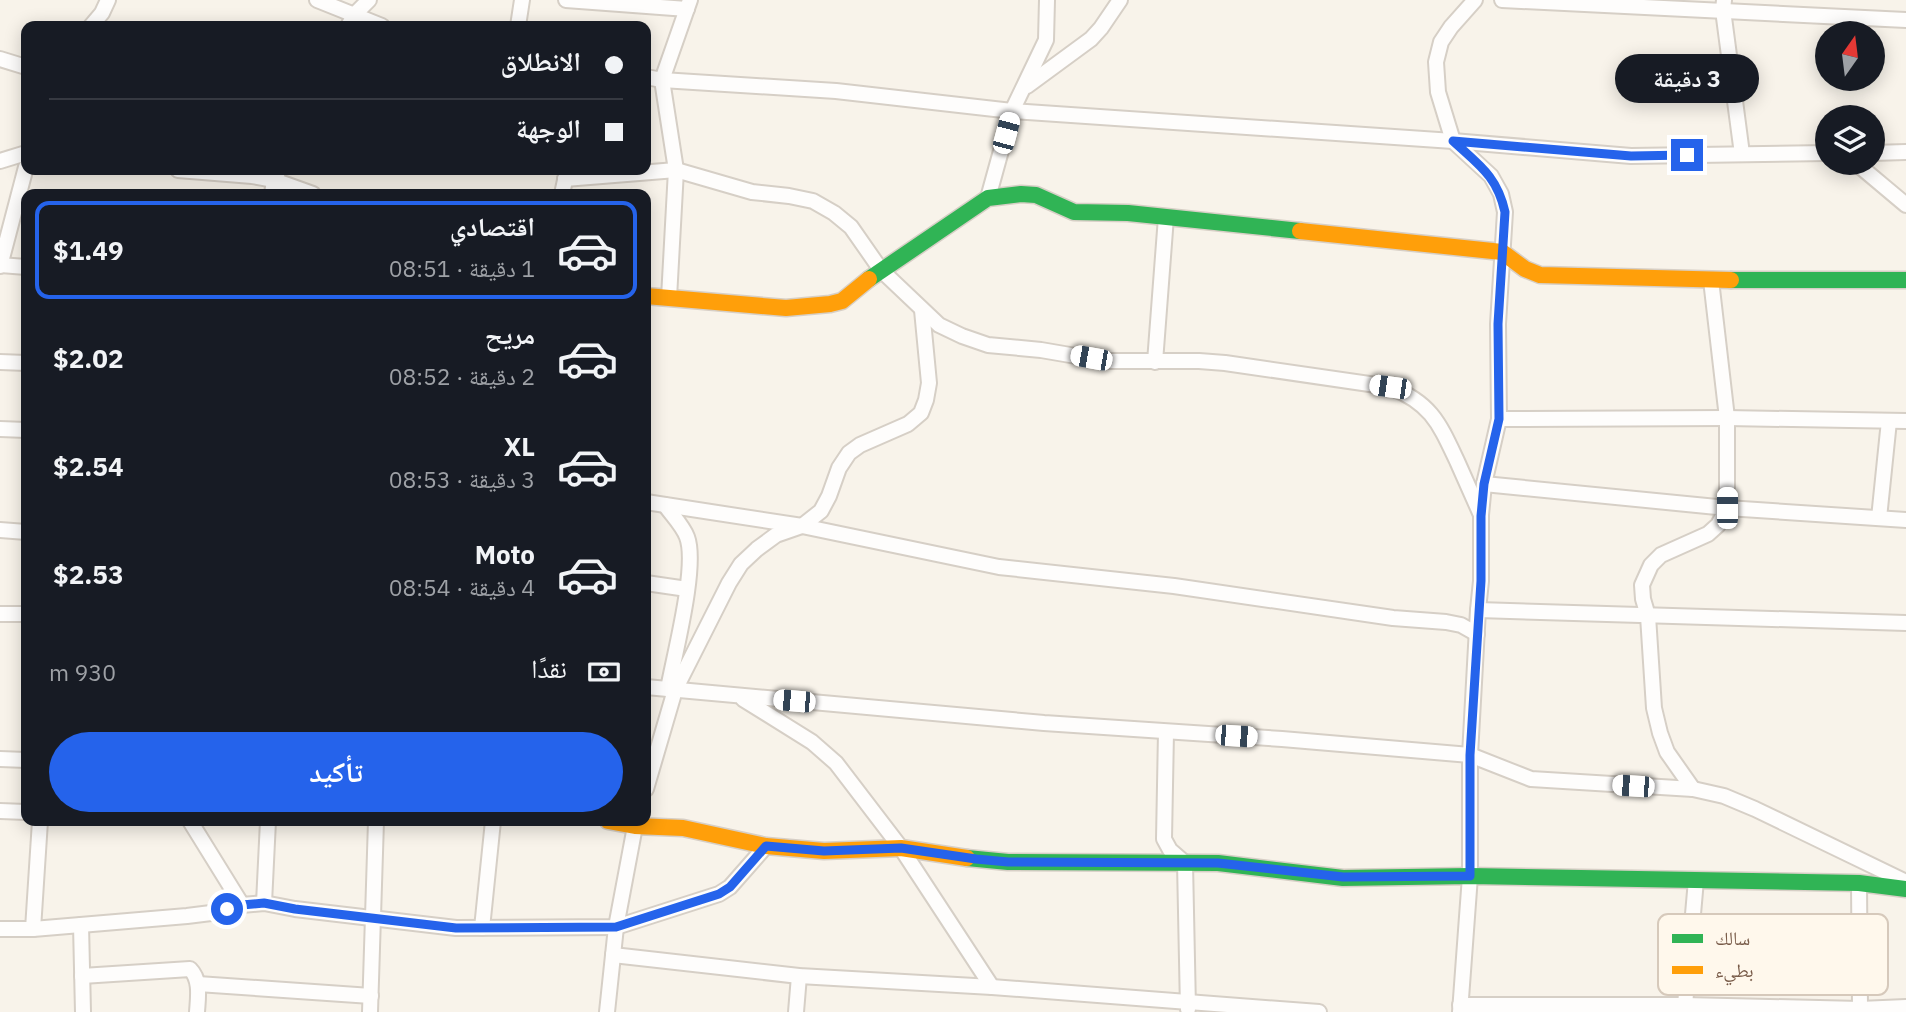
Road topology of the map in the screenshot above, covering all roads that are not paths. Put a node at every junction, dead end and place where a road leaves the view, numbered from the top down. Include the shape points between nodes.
1 (108, 0) edge
2 (317, 0) edge
3 (369, 0) edge
4 (522, 0) edge
5 (566, 0) edge
6 (1047, 0) edge
7 (1120, 0) edge
8 (1475, 0) edge
9 (1502, 0) edge
10 (688, 5) edge
11 (1724, 5) edge
12 (351, 20) edge
13 (1906, 20) edge
14 (95, 21) edge
15 (519, 21) edge
16 (0, 59) edge
17 (21, 65) edge
18 (651, 78) edge
19 (662, 80) junction
20 (1023, 89) junction
21 (1012, 111) junction
22 (1453, 141) junction
23 (1906, 152) edge
24 (1815, 153) edge
25 (1885, 153) edge
26 (21, 154) edge
27 (1742, 154) junction
28 (0, 160) edge
29 (676, 170) junction
30 (651, 171) edge
31 (24, 175) edge
32 (240, 175) edge
33 (1870, 175) edge
34 (275, 181) edge
35 (298, 189) edge
36 (988, 198) junction
37 (1906, 205) edge
38 (1166, 217) junction
39 (1502, 252) junction
40 (0, 265) edge
41 (21, 267) edge
42 (881, 270) junction
43 (1711, 280) junction
44 (1906, 280) edge
45 (651, 296) edge
46 (669, 298) junction
47 (922, 310) junction
48 (0, 362) edge
49 (1155, 362) junction
50 (21, 363) edge
51 (1727, 418) junction
52 (1499, 419) junction
53 (1889, 421) junction
54 (1906, 421) edge
55 (0, 429) edge
56 (21, 430) edge
57 (1484, 484) junction
58 (651, 503) edge
59 (666, 505) junction
60 (1727, 508) junction
61 (1481, 516) junction
62 (1879, 518) junction
63 (1906, 520) edge
64 (802, 526) junction
65 (0, 530) edge
66 (21, 532) edge
67 (651, 584) edge
68 (687, 589) junction
69 (1478, 610) junction
70 (0, 614) edge
71 (21, 614) edge
72 (1648, 616) junction
73 (1906, 623) edge
74 (1477, 634) junction
75 (651, 687) edge
76 (671, 689) junction
77 (739, 696) junction
78 (1166, 732) junction
79 (1470, 755) junction
80 (0, 759) edge
81 (21, 760) edge
82 (651, 769) edge
83 (1693, 789) junction
84 (0, 811) edge
85 (21, 812) edge
86 (651, 825) edge
87 (40, 826) edge
88 (193, 826) edge
89 (268, 826) edge
90 (376, 826) edge
91 (492, 826) edge
92 (635, 826) edge
93 (766, 846) junction
94 (901, 848) junction
95 (1185, 863) junction
96 (1470, 876) junction
97 (1696, 880) junction
98 (1906, 882) edge
99 (1859, 883) junction
100 (1906, 889) edge
101 (264, 903) junction
102 (242, 905) junction
103 (1693, 914) edge
104 (1859, 914) edge
105 (374, 919) junction
106 (81, 925) junction
107 (616, 927) junction
108 (482, 928) junction
109 (0, 929) edge
110 (33, 929) junction
111 (613, 955) junction
112 (82, 976) junction
113 (799, 976) junction
114 (198, 985) junction
115 (992, 987) junction
116 (1686, 995) edge
117 (1860, 995) edge
118 (371, 996) junction
119 (1685, 1005) junction
120 (1188, 1007) edge
121 (1906, 1007) edge
122 (1460, 1008) edge
123 (1612, 1009) edge
124 (1860, 1009) junction
125 (83, 1012) edge
126 (197, 1012) edge
127 (370, 1012) edge
128 (607, 1012) edge
129 (796, 1012) edge
130 (1318, 1012) edge

1 - 14 street
2 - 12 street
3 - 12 street
4 - 15 street
5 - 10 street
6 - 20 street via 1046,40
7 - 20 street via 1091,39
8 - 22 street via 1441,42 1436,62 1437,92
9 - 11 street
10 - 19 street
11 - 13 street
11 - 27 street
16 - 17 street
18 - 19 street
19 - 21 street via 836,91
19 - 29 street
20 - 21 street
21 - 22 street
21 - 36 street
22 - 27 street via 1631,156
22 - 39 street via 1491,176 1501,194 1505,212
23 - 25 street
24 - 27 street
26 - 28 street
29 - 30 street
29 - 42 street via 752,192 813,201 852,227
29 - 46 street
31 - 40 street
32 - 34 street
33 - 37 street
34 - 35 street
36 - 38 street via 1036,195 1074,212
36 - 42 street
38 - 39 street
38 - 49 street
39 - 43 street via 1540,275
39 - 52 street
40 - 41 street
42 - 46 street via 842,301 830,304 786,308
42 - 47 street
43 - 44 street
43 - 51 street
45 - 46 street
47 - 49 street via 939,325 988,345 1105,361
47 - 64 street via 929,383 921,413 849,453 821,511
48 - 50 street
49 - 61 street via 1225,363 1390,387 1409,394 1440,424
51 - 52 street
51 - 53 street
51 - 60 street
52 - 57 street
53 - 54 street
53 - 62 street
55 - 56 street
57 - 60 street
57 - 61 street
58 - 59 street
59 - 64 street
59 - 68 street via 687,535 691,551
60 - 62 street
60 - 72 street via 1707,534 1661,555 1651,565 1642,585
61 - 69 street
62 - 63 street
64 - 74 street via 999,567 1446,622
64 - 76 street via 776,535 741,564
65 - 66 street
67 - 68 street
68 - 76 street
69 - 72 street
69 - 74 street
70 - 71 street
72 - 73 street
72 - 83 street via 1660,733 1667,752
74 - 79 street
75 - 76 street
76 - 77 street
76 - 82 street
77 - 78 street
77 - 94 street via 812,742 836,763
78 - 79 street
78 - 95 street via 1164,839
79 - 83 street via 1531,779
79 - 96 street
80 - 81 street
83 - 98 street via 1755,809
84 - 85 street
86 - 93 street
87 - 110 street
88 - 102 street
89 - 101 street
90 - 105 street
91 - 108 street
92 - 107 street
93 - 94 street via 824,851
93 - 107 street via 719,894
94 - 95 street via 1008,862
94 - 115 street
95 - 96 street via 1343,877
95 - 120 street
96 - 97 street
96 - 122 street
97 - 99 street
97 - 103 street
99 - 100 street
99 - 104 street
101 - 102 street
101 - 105 street
102 - 106 street via 187,916
105 - 108 street
105 - 118 street
106 - 110 street
106 - 112 street
107 - 108 street
107 - 111 street
109 - 110 street
111 - 113 street
111 - 128 street
112 - 114 street via 190,969
112 - 125 street
113 - 115 street
113 - 129 street
114 - 118 street
114 - 126 street
115 - 120 street
116 - 119 street
117 - 124 street
118 - 127 street
119 - 123 street
119 - 124 street
120 - 130 street
121 - 124 street
122 - 123 street

